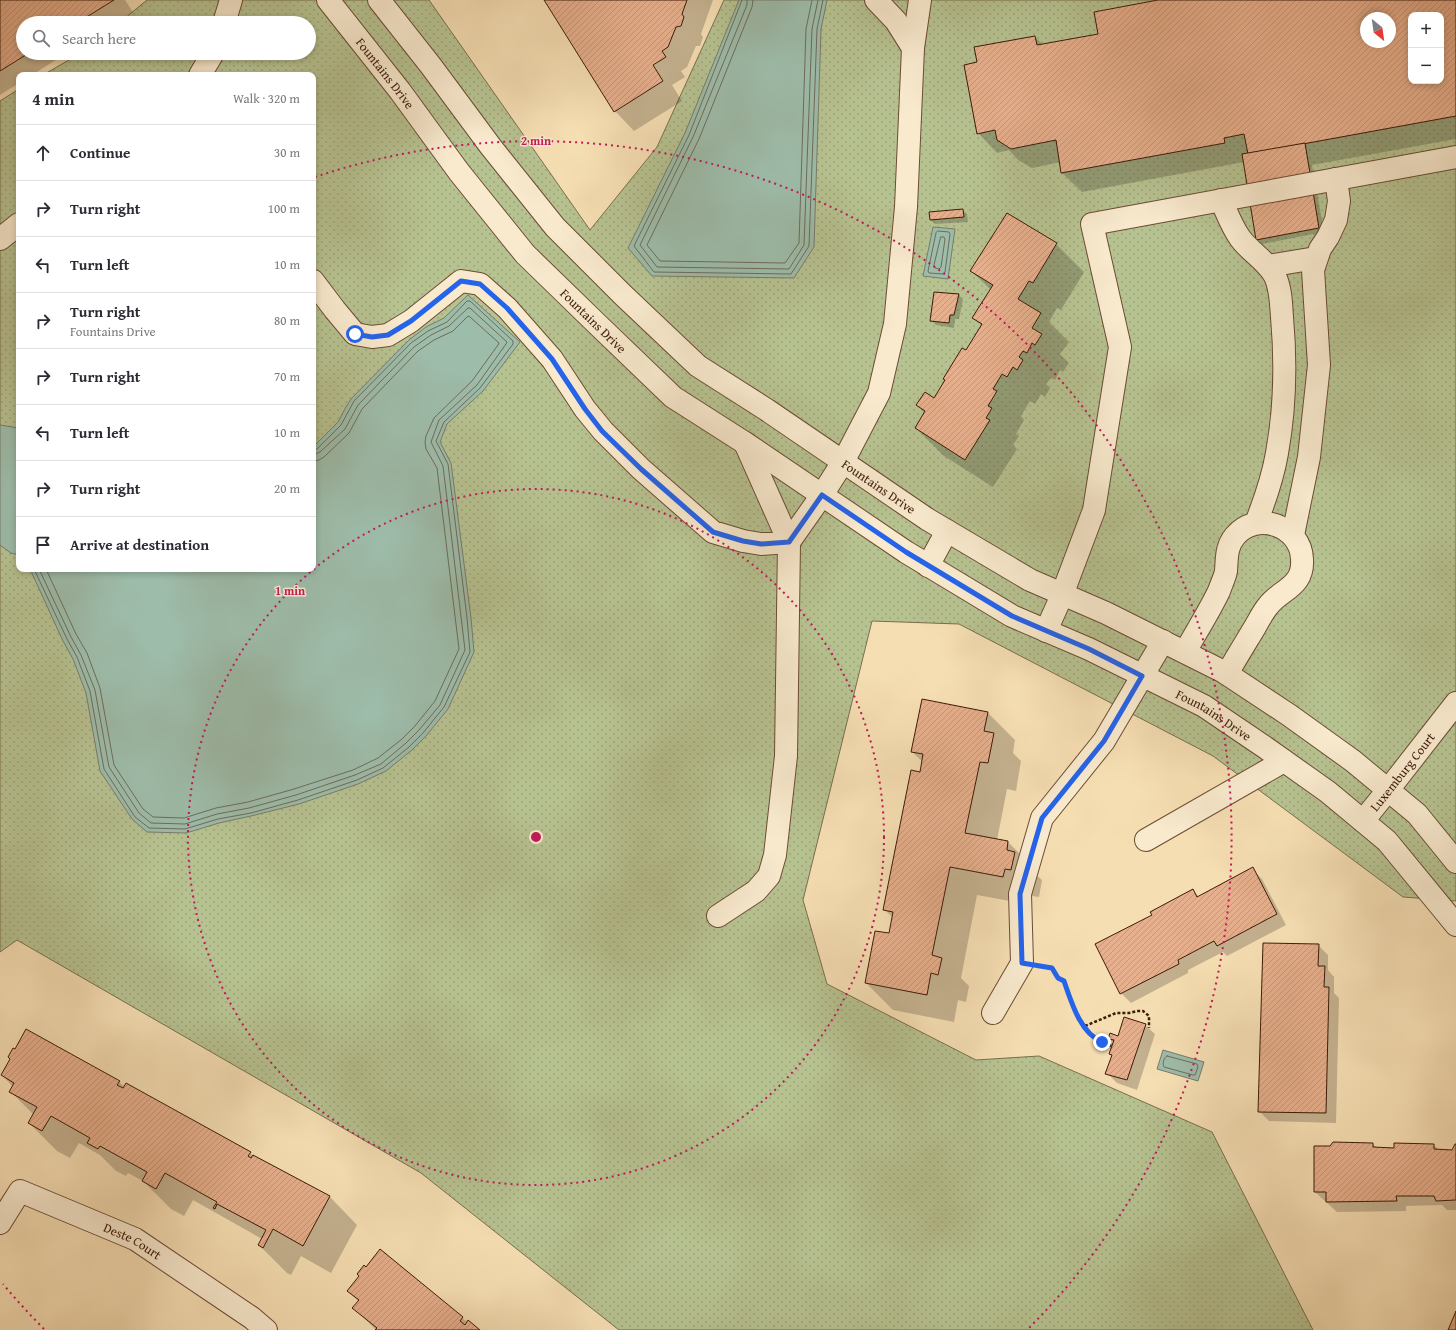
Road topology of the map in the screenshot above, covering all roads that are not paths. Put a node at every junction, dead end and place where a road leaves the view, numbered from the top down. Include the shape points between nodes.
1 (231, 0) edge
2 (328, 0) edge
3 (379, 0) edge
4 (876, 0) edge
5 (920, 0) edge
6 (226, 16) edge
7 (913, 48) junction
8 (209, 60) edge
9 (202, 72) edge
10 (1456, 158) edge
11 (1336, 179) junction
12 (1221, 200) junction
13 (16, 226) edge
14 (0, 239) edge
15 (1316, 258) junction
16 (1268, 266) junction
17 (316, 284) edge
18 (745, 443) junction
19 (843, 462) junction
20 (822, 495) junction
21 (1256, 523) junction
22 (947, 531) junction
23 (1293, 535) junction
24 (789, 542) junction
25 (928, 566) junction
26 (1062, 594) junction
27 (1046, 631) junction
28 (1162, 641) junction
29 (1185, 652) junction
30 (1227, 674) junction
31 (1142, 676) junction
32 (1456, 703) edge
33 (1284, 761) junction
34 (1388, 790) junction
35 (1363, 821) junction
36 (1146, 840) dead end
37 (1456, 862) edge
38 (718, 916) dead end
39 (1456, 925) edge
40 (993, 1013) dead end
41 (0, 1223) edge
42 (266, 1330) edge

1 - 6 street
2 - 18 street, Fountains Drive via 400,91 459,172 526,254 673,397
3 - 19 street, Fountains Drive via 490,147 555,227 623,295 698,366
4 - 7 street via 896,21
5 - 7 street
7 - 19 street via 906,207 895,324 879,393
8 - 9 street
10 - 11 street
11 - 12 street
11 - 15 street via 1339,201 1336,220
12 - 16 street via 1240,238
12 - 26 street via 1092,224 1120,347 1094,510
13 - 14 street
15 - 16 street
15 - 23 street via 1313,270 1319,365 1309,457
16 - 21 street via 1280,288 1284,365 1283,410 1277,454 1267,494
17 - 24 street via 355,334 372,337 388,335 461,281 480,284 507,308 552,359 602,431 713,532 761,544
18 - 20 street, Fountains Drive
18 - 24 street
19 - 20 street
19 - 22 street, Fountains Drive
20 - 24 street
20 - 25 street, Fountains Drive
21 - 23 street via 1270,523
21 - 29 street via 1236,535 1229,545 1226,572 1219,591
22 - 25 street
22 - 26 street, Fountains Drive via 1030,580
23 - 30 street via 1300,547 1301,572 1294,584 1268,606
24 - 38 street via 786,756 775,855 769,876 756,891
25 - 27 street, Fountains Drive via 1012,616
26 - 27 street
26 - 28 street, Fountains Drive
27 - 31 street, Fountains Drive
28 - 29 street, Fountains Drive
28 - 31 street
29 - 30 street, Fountains Drive
30 - 34 street, Fountains Drive via 1353,761
31 - 33 street, Fountains Drive via 1204,706
31 - 40 street via 1104,741 1042,818 1020,894 1022,963
32 - 34 street, Luxemburg Court
33 - 35 street, Fountains Drive
33 - 36 street
34 - 35 street, Luxemburg Court
34 - 37 street, Fountains Drive via 1417,814
35 - 39 street, Fountains Drive via 1387,841
41 - 42 street, Deste Court via 20,1191 135,1239

